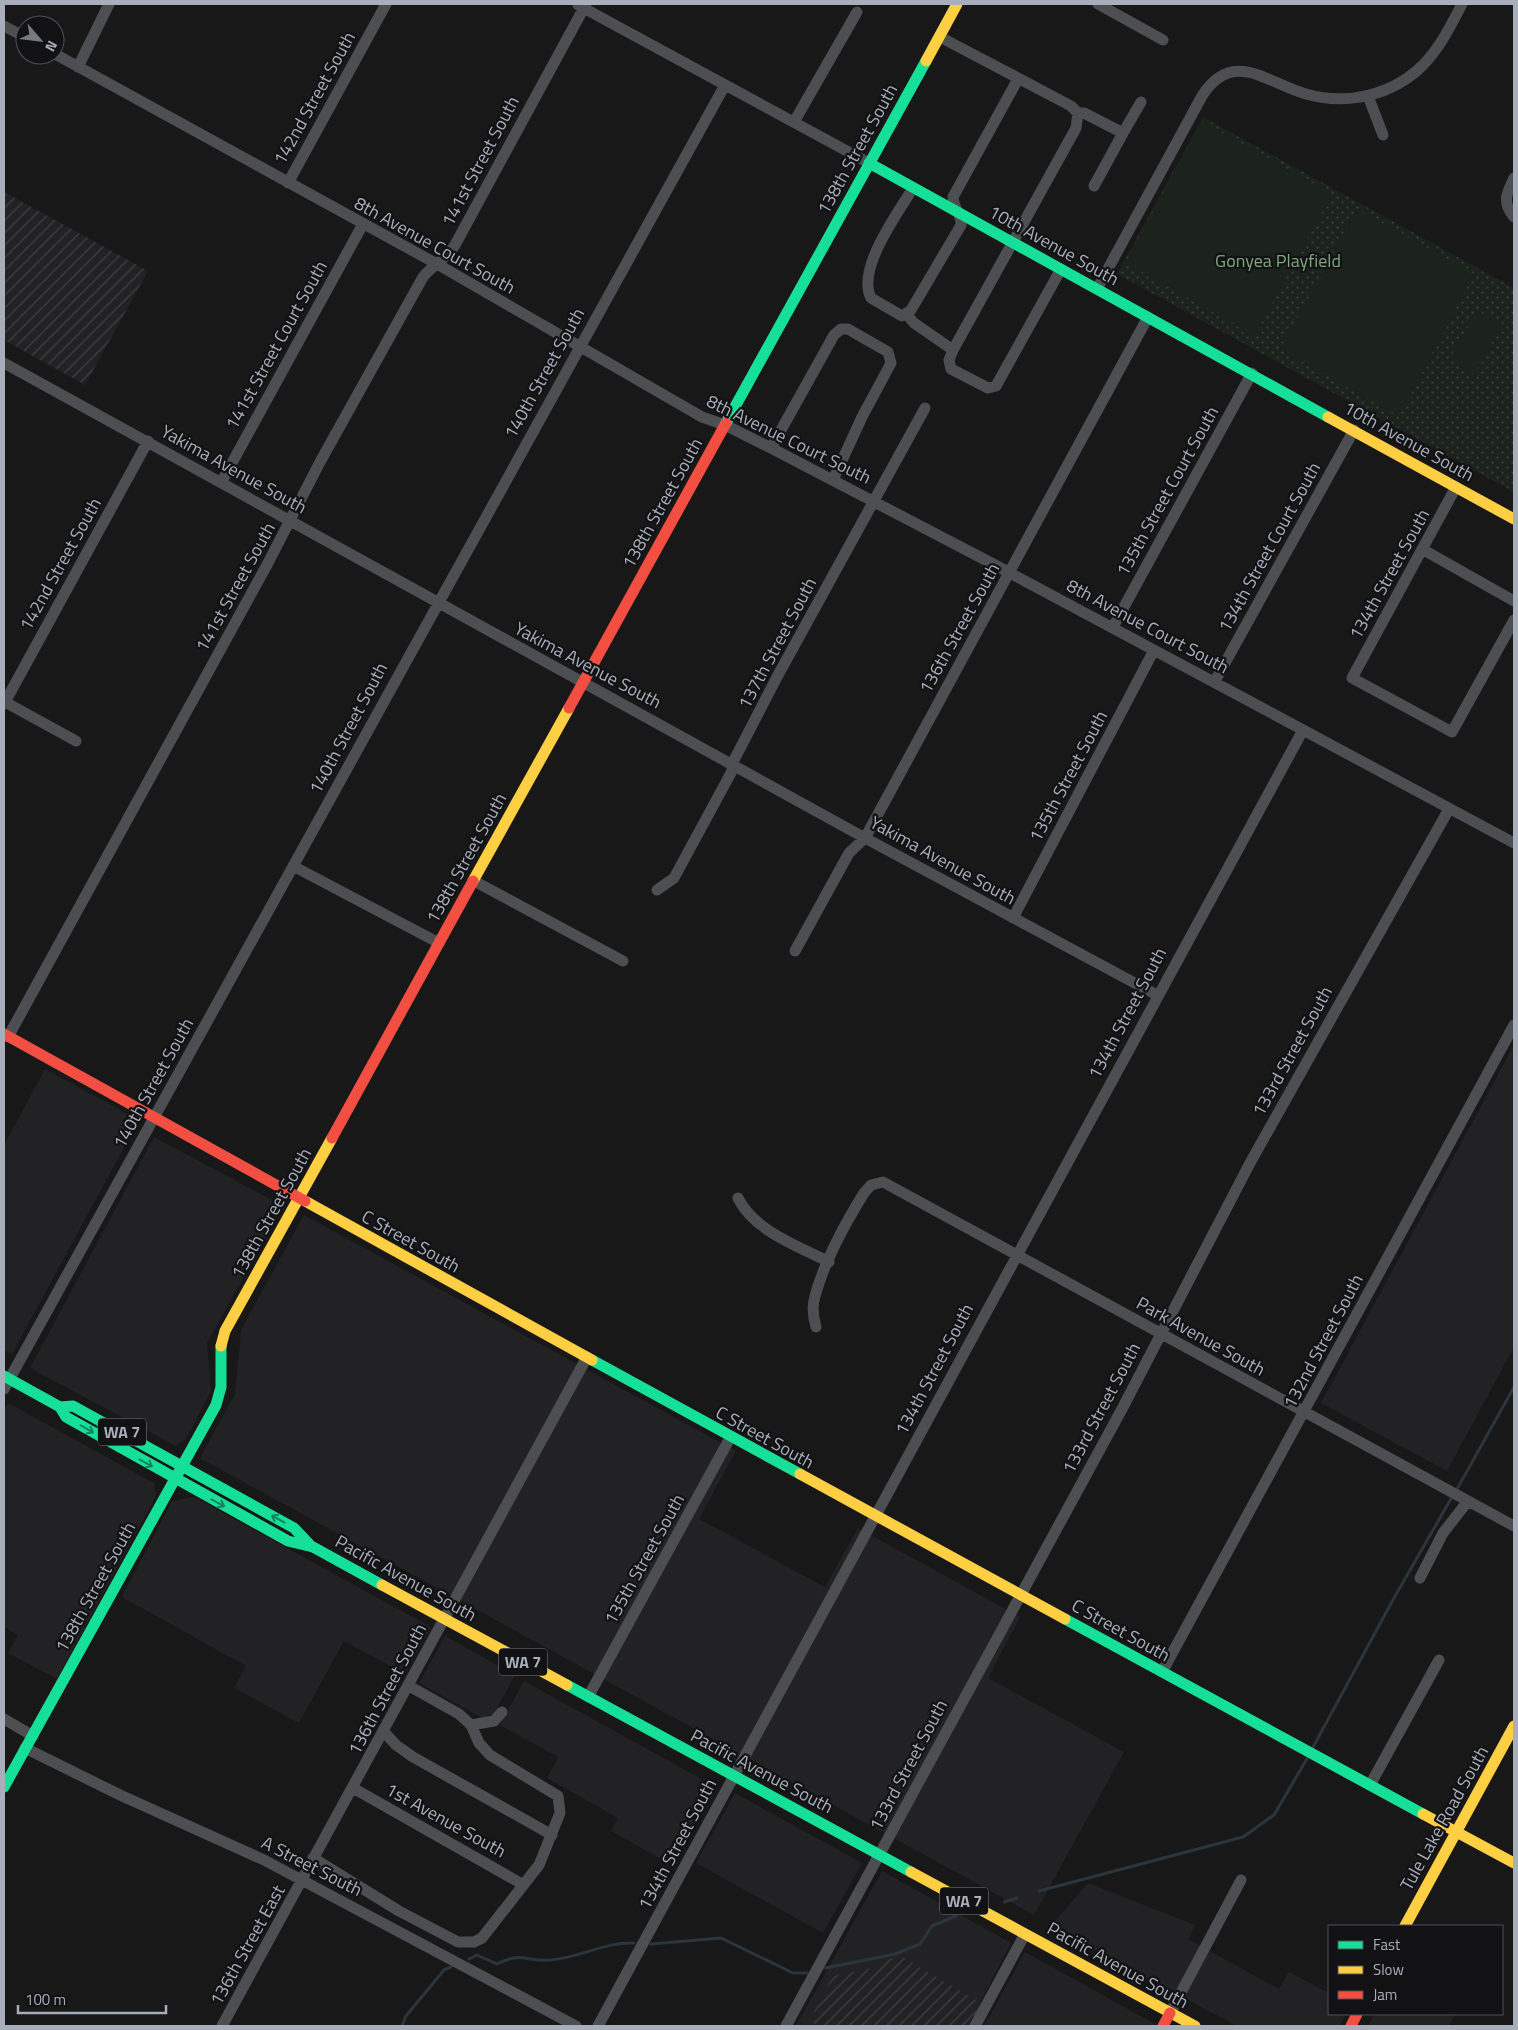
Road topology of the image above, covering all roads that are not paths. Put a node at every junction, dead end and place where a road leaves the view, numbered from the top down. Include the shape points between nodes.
1 (110, 4) edge
2 (386, 4) edge
3 (958, 4) edge
4 (1098, 4) edge
5 (1462, 4) edge
6 (582, 5) edge
7 (857, 12) dead end
8 (4, 26) edge
9 (15, 32) edge
10 (940, 37) junction
11 (1163, 40) dead end
12 (65, 60) edge
13 (78, 67) junction
14 (1018, 79) junction
15 (725, 85) junction
16 (1373, 94) junction
17 (1140, 102) dead end
18 (1078, 113) junction
19 (794, 122) junction
20 (1123, 133) junction
21 (1383, 135) dead end
22 (869, 163) junction
23 (1514, 178) edge
24 (288, 183) junction
25 (1094, 186) dead end
26 (913, 188) junction
27 (958, 212) junction
28 (1514, 217) edge
29 (363, 224) junction
30 (1012, 242) junction
31 (437, 264) junction
32 (1061, 269) junction
33 (1097, 289) junction
34 (907, 315) junction
35 (1148, 317) junction
36 (579, 346) junction
37 (951, 355) junction
38 (4, 363) edge
39 (1252, 373) junction
40 (925, 408) dead end
41 (725, 425) junction
42 (1354, 430) junction
43 (148, 441) junction
44 (772, 448) junction
45 (833, 480) junction
46 (221, 483) junction
47 (1456, 487) junction
48 (874, 501) junction
49 (1514, 519) edge
50 (291, 521) junction
51 (1422, 549) junction
52 (1009, 572) junction
53 (1514, 600) edge
54 (436, 603) junction
55 (1514, 620) edge
56 (1113, 627) junction
57 (1154, 650) junction
58 (1215, 681) junction
59 (583, 683) junction
60 (4, 703) edge
61 (1302, 730) junction
62 (76, 741) dead end
63 (732, 764) junction
64 (1448, 809) junction
65 (865, 838) junction
66 (1514, 843) edge
67 (293, 866) junction
68 (474, 881) junction
69 (658, 890) dead end
70 (1013, 918) junction
71 (439, 943) junction
72 (795, 951) dead end
73 (623, 961) dead end
74 (1157, 995) junction
75 (1514, 1025) edge
76 (6, 1036) edge
77 (153, 1118) junction
78 (738, 1198) dead end
79 (298, 1199) junction
80 (1016, 1255) junction
81 (829, 1262) junction
82 (816, 1327) dead end
83 (1160, 1334) junction
84 (587, 1356) junction
85 (6, 1381) edge
86 (60, 1407) junction
87 (1304, 1412) junction
88 (730, 1438) junction
89 (181, 1466) junction
90 (175, 1479) junction
91 (1468, 1501) junction
92 (875, 1516) junction
93 (1514, 1526) edge
94 (313, 1547) junction
95 (1420, 1578) dead end
96 (1019, 1594) junction
97 (444, 1619) junction
98 (1439, 1660) dead end
99 (1162, 1672) junction
100 (409, 1686) junction
101 (588, 1697) junction
102 (502, 1712) dead end
103 (4, 1719) edge
104 (470, 1725) junction
105 (1514, 1726) edge
106 (384, 1732) junction
107 (33, 1736) junction
108 (25, 1748) junction
109 (733, 1776) junction
110 (4, 1785) edge
111 (1370, 1785) junction
112 (353, 1788) junction
113 (1457, 1832) junction
114 (552, 1835) junction
115 (879, 1855) junction
116 (314, 1858) junction
117 (1514, 1863) edge
118 (303, 1880) junction
119 (1242, 1880) dead end
120 (522, 1884) junction
121 (1407, 1925) edge
122 (1025, 1934) junction
123 (1170, 2013) junction
124 (1356, 2015) edge
125 (222, 2026) edge
126 (576, 2026) edge
127 (598, 2026) edge
128 (786, 2026) edge
129 (975, 2026) edge
130 (1163, 2026) edge
131 (1195, 2026) edge
132 (1350, 2026) edge

1 - 13 street
2 - 24 street, 142nd Street South
3 - 10 street, 138th Street South
4 - 11 street
5 - 16 street via 1424,64 1403,81
6 - 15 street, 10th Avenue South
6 - 31 street, 141st Street South via 455,245 447,258
7 - 19 street
8 - 9 street
10 - 14 street
10 - 22 street, 138th Street South
12 - 13 street, 8th Avenue Court South
13 - 24 street, 8th Avenue Court South
14 - 18 street via 1071,106
14 - 27 street via 953,197
15 - 19 street, 10th Avenue South
15 - 36 street, 140th Street South
16 - 21 street
16 - 33 street via 1344,100 1324,98 1301,92 1258,73 1242,71 1226,75 1207,87
17 - 20 street
18 - 20 street
18 - 30 street via 1076,128
19 - 22 street, 10th Avenue South
20 - 25 street
22 - 26 street, 10th Avenue South
22 - 41 street, 138th Street South
23 - 28 street via 1505,200
24 - 29 street, 8th Avenue Court South
26 - 27 street, 10th Avenue South
26 - 34 street via 873,258 867,279 873,300 902,316
27 - 30 street, 10th Avenue South
27 - 34 street via 961,225
29 - 31 street, 8th Avenue Court South
29 - 46 street, 141st Street Court South
30 - 32 street, 10th Avenue South
30 - 37 street
31 - 36 street, 8th Avenue Court South
31 - 50 street, 141st Street South via 418,286 320,462
32 - 33 street, 10th Avenue South
32 - 37 street via 996,386 988,388 958,374 948,365
33 - 35 street, 10th Avenue South
34 - 37 street
35 - 39 street, 10th Avenue South
35 - 52 street, 136th Street South
36 - 41 street, 8th Avenue Court South via 702,416
36 - 54 street, 140th Street South
38 - 43 street, Yakima Avenue South
39 - 42 street, 10th Avenue South
39 - 56 street, 135th Street Court South
40 - 48 street, 137th Street South
41 - 44 street, 8th Avenue Court South
41 - 59 street, 138th Street South
42 - 47 street, 10th Avenue South
42 - 58 street, 134th Street Court South
43 - 46 street, Yakima Avenue South
43 - 60 street, 142nd Street South
44 - 45 street, 8th Avenue Court South
44 - 45 street via 834,334 842,329 848,330 888,352 891,363
45 - 48 street, 8th Avenue Court South
46 - 50 street, Yakima Avenue South
47 - 49 street, 10th Avenue South
47 - 51 street, 134th Street South
48 - 52 street, 8th Avenue Court South
48 - 63 street, 137th Street South via 776,677
50 - 54 street, Yakima Avenue South
50 - 76 street, 141st Street South
51 - 53 street
51 - 55 street, 134th Street South via 1352,678 1452,732
52 - 56 street, 8th Avenue Court South
52 - 65 street, 136th Street South
54 - 59 street, Yakima Avenue South
54 - 67 street, 140th Street South
56 - 57 street, 8th Avenue Court South
57 - 58 street, 8th Avenue Court South
57 - 70 street, 135th Street South
58 - 61 street, 8th Avenue Court South
59 - 63 street, Yakima Avenue South
59 - 68 street, 138th Street South
60 - 62 street
61 - 64 street, 8th Avenue Court South
61 - 74 street, 134th Street South
63 - 65 street, Yakima Avenue South
63 - 69 street, 137th Street South via 732,771 674,878
64 - 66 street, 8th Avenue Court South
64 - 83 street, 133rd Street South via 1298,1075
65 - 70 street, Yakima Avenue South
65 - 72 street, 136th Street South via 849,853
67 - 71 street
67 - 77 street, 140th Street South
68 - 71 street, 138th Street South
68 - 73 street
70 - 74 street, Yakima Avenue South
71 - 79 street, 138th Street South
74 - 80 street, 134th Street South
75 - 87 street, 132nd Street South
76 - 77 street, C Street South
77 - 79 street, C Street South
77 - 85 street, 140th Street South
78 - 81 street via 757,1222
79 - 84 street, C Street South
79 - 89 street, 138th Street South via 222,1338 218,1352 221,1394
80 - 81 street, Park Avenue South via 890,1185 878,1182 871,1185 861,1198
80 - 83 street, Park Avenue South
80 - 92 street, 134th Street South
81 - 82 street via 815,1297 813,1316
83 - 87 street, Park Avenue South
83 - 96 street, 133rd Street South
84 - 88 street, C Street South
84 - 97 street, 136th Street South
85 - 86 street, Pacific Avenue South / WA 7
86 - 89 street, Pacific Avenue South / WA 7 via 73,1406
86 -> 90 street, Pacific Avenue South / WA 7 via 66,1417
87 - 91 street, Park Avenue South
87 - 99 street, 132nd Street South
88 - 92 street, C Street South
88 - 101 street, 135th Street South
89 - 90 street, 138th Street South
94 -> 89 street, Pacific Avenue South / WA 7 via 294,1528
90 -> 94 street, Pacific Avenue South / WA 7 via 288,1541
90 - 107 street, 138th Street South
91 - 93 street, Park Avenue South
91 - 95 street via 1443,1533
92 - 96 street, C Street South
92 - 109 street, 134th Street South
94 - 97 street, Pacific Avenue South / WA 7
96 - 99 street, C Street South
96 - 115 street, 133rd Street South
97 - 100 street, 136th Street South
97 - 101 street, Pacific Avenue South / WA 7
98 - 111 street
99 - 111 street, C Street South
100 - 104 street via 460,1714
100 - 106 street, 136th Street South
101 - 109 street, Pacific Avenue South / WA 7
102 - 104 street via 494,1721
103 - 107 street
104 - 114 street via 478,1743 490,1756 558,1796 560,1813
105 - 113 street, Tule Lake Road South
106 - 112 street, 136th Street South
106 - 114 street via 413,1757
107 - 108 street, 138th Street South
108 - 110 street, 138th Street South
108 - 118 street, A Street South
109 - 115 street, Pacific Avenue South / WA 7
109 - 127 street, 134th Street South
111 - 113 street, C Street South
112 - 116 street, 136th Street South
112 - 120 street, 1st Avenue South
113 - 117 street, C Street South
113 - 121 street, Tule Lake Road South
114 - 120 street via 539,1864
115 - 122 street, Pacific Avenue South / WA 7
115 - 128 street, 133rd Street South
116 - 118 street, 136th Street South
116 - 120 street via 391,1907 458,1942 482,1938
118 - 125 street, 136th Street East
118 - 126 street, A Street South
119 - 123 street
122 - 123 street, Pacific Avenue South / WA 7
122 - 129 street
123 - 130 street
123 - 131 street, Pacific Avenue South / WA 7
124 - 132 street

